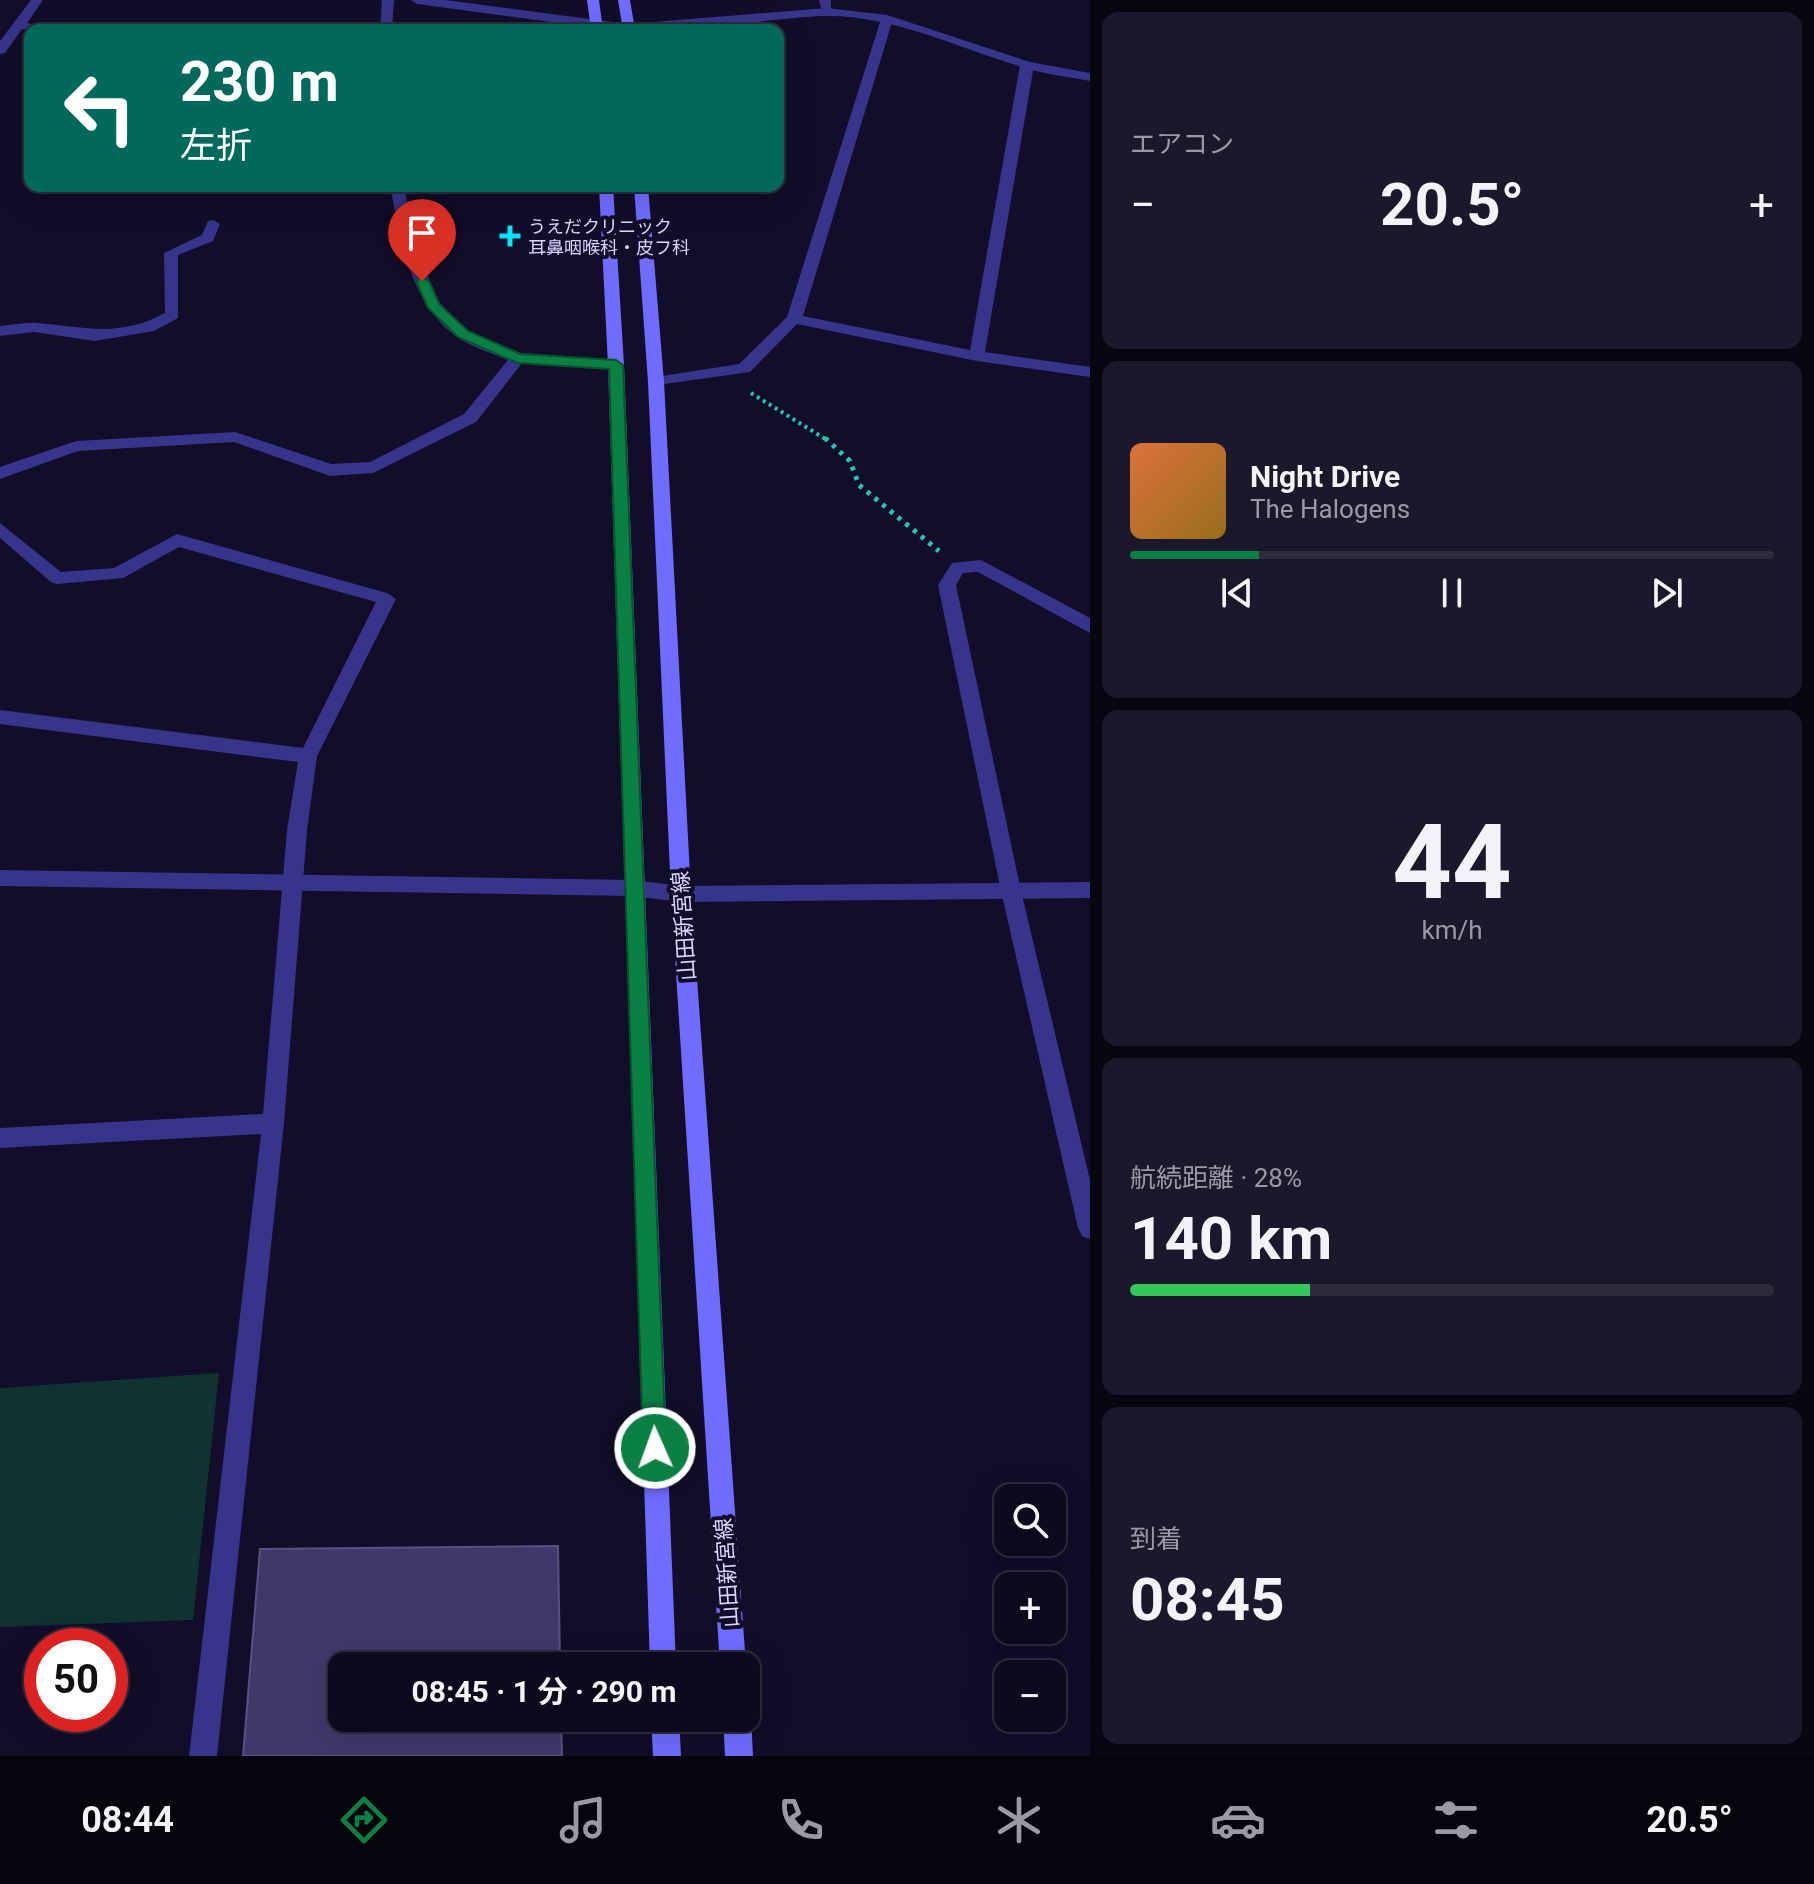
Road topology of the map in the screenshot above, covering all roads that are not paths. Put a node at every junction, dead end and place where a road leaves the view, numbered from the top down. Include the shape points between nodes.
1 (37, 0) edge
2 (388, 0) edge
3 (417, 0) edge
4 (593, 0) edge
5 (624, 0) edge
6 (826, 6) edge
7 (887, 19) junction
8 (386, 24) edge
9 (577, 24) edge
10 (597, 24) edge
11 (628, 24) edge
12 (672, 24) edge
13 (18, 25) junction
14 (24, 26) edge
15 (0, 50) edge
16 (1027, 65) junction
17 (1090, 77) edge
18 (398, 192) edge
19 (606, 192) edge
20 (641, 192) edge
21 (213, 224) dead end
22 (794, 319) junction
23 (0, 331) edge
24 (977, 356) junction
25 (518, 358) junction
26 (616, 365) junction
27 (1090, 372) edge
28 (656, 382) junction
29 (0, 473) edge
30 (0, 529) edge
31 (1090, 626) edge
32 (0, 717) edge
33 (308, 756) junction
34 (0, 878) edge
35 (293, 885) junction
36 (633, 888) junction
37 (1090, 890) edge
38 (1011, 891) junction
39 (681, 894) junction
40 (273, 1123) junction
41 (0, 1138) edge
42 (1085, 1178) edge
43 (1090, 1228) edge
44 (662, 1652) edge
45 (732, 1652) edge
46 (666, 1732) edge
47 (738, 1732) edge
48 (203, 1756) edge
49 (667, 1756) edge
50 (739, 1756) edge

1 - 13 street
2 - 8 street
3 - 9 street
4 - 10 main road
5 - 11 main road
6 - 7 street
6 - 12 street
7 - 16 street
7 - 22 street
13 - 14 street
13 - 15 street
16 - 17 street
16 - 24 street
18 - 25 street via 412,257 433,305 463,334
19 - 26 main road
20 - 28 main road, 山田新宮線
21 - 23 street via 208,238 171,253 173,315 149,328 95,336 34,327
22 - 24 street
22 - 28 street via 744,368
24 - 27 street
25 - 26 street
25 - 29 street via 470,418 373,467 330,470 235,437 76,446
26 - 36 main road
28 - 39 main road, 山田新宮線
30 - 33 street via 57,578 117,574 177,540 387,599
31 - 38 street via 981,566 958,567 947,585
32 - 33 street
33 - 35 street
34 - 35 street
35 - 36 street
35 - 40 street
36 - 39 street
36 - 44 main road
37 - 38 street
38 - 39 street
38 - 42 street
39 - 45 main road, 山田新宮線
40 - 41 street
40 - 48 street
42 - 43 street
46 - 49 main road
47 - 50 main road

